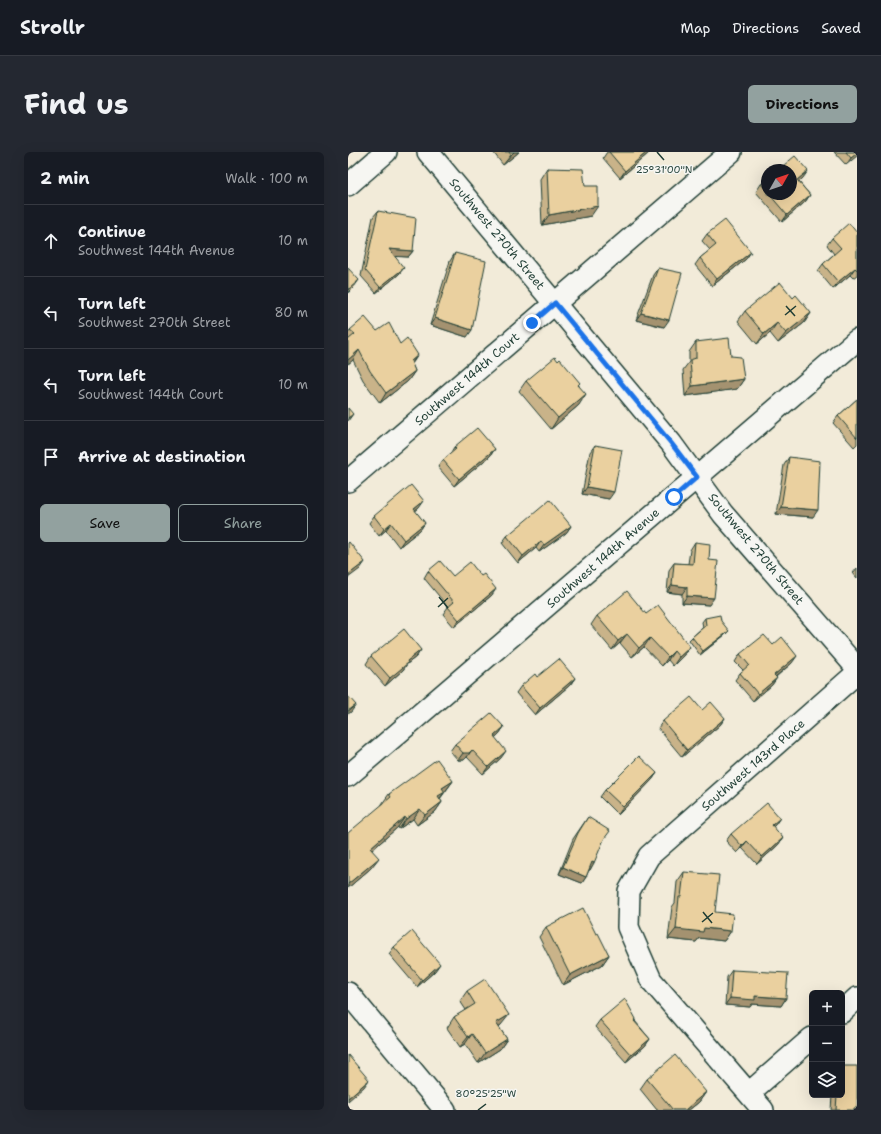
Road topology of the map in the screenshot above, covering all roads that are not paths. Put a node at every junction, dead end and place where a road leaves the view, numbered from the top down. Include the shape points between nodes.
1 (386, 152) edge
2 (428, 152) edge
3 (731, 152) edge
4 (348, 185) edge
5 (555, 303) junction
6 (857, 340) edge
7 (697, 477) junction
8 (348, 481) edge
9 (857, 668) edge
10 (857, 673) edge
11 (348, 776) edge
12 (348, 993) edge
13 (857, 998) edge
14 (845, 1009) edge
15 (809, 1041) edge
16 (749, 1093) junction
17 (445, 1110) edge
18 (763, 1110) edge

1 - 4 street
2 - 5 street, Southwest 270th Street
3 - 5 street, Southwest 144th Court
5 - 7 street, Southwest 270th Street
5 - 8 street, Southwest 144th Court
6 - 7 street, Southwest 144th Avenue
7 - 9 street, Southwest 270th Street via 723,514
7 - 11 street, Southwest 144th Avenue
10 - 16 street, Southwest 143rd Place via 650,856 629,891 628,927 651,980
12 - 17 street
13 - 14 street
15 - 16 street
16 - 18 street, Southwest 143rd Place

